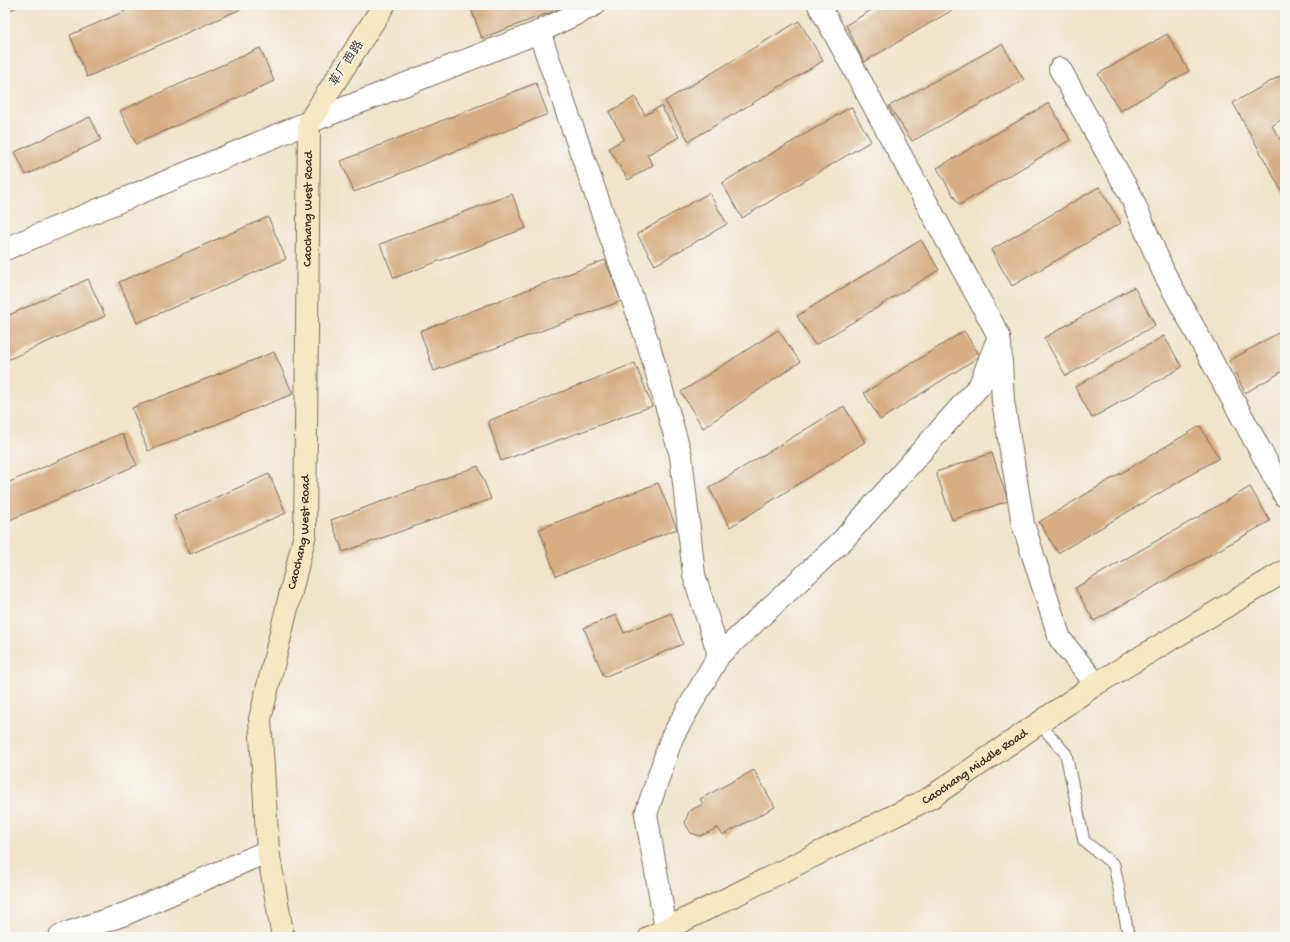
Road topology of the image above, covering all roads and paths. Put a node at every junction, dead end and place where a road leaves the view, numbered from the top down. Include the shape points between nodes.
1 (384, 5) edge
2 (594, 5) edge
3 (819, 5) edge
4 (539, 32) junction
5 (1060, 69) dead end
6 (310, 122) junction
7 (5, 249) edge
8 (999, 336) junction
9 (1285, 496) edge
10 (1285, 571) edge
11 (719, 655) junction
12 (1096, 684) junction
13 (1039, 723) junction
14 (268, 851) junction
15 (658, 933) edge
16 (60, 937) edge
17 (283, 937) edge
18 (1129, 937) edge

1 - 6 main road, 草厂西路
2 - 4 street
3 - 8 street
4 - 6 street
4 - 11 street via 648,343 681,456 694,575
5 - 9 street via 1130,194 1164,273
6 - 7 street
6 - 14 main road, Caochang West Road via 305,534 260,719
8 - 11 street via 980,385 843,540
8 - 12 street via 1003,401 1023,524 1060,639
10 - 12 main road, Caochang Middle Road
11 - 15 street via 672,737 646,814
12 - 13 main road, Caochang Middle Road
13 - 15 main road, Caochang Middle Road via 930,798
13 - 18 lane via 1066,754 1084,841 1114,865
14 - 16 street via 125,914
14 - 17 main road, Caochang West Road

